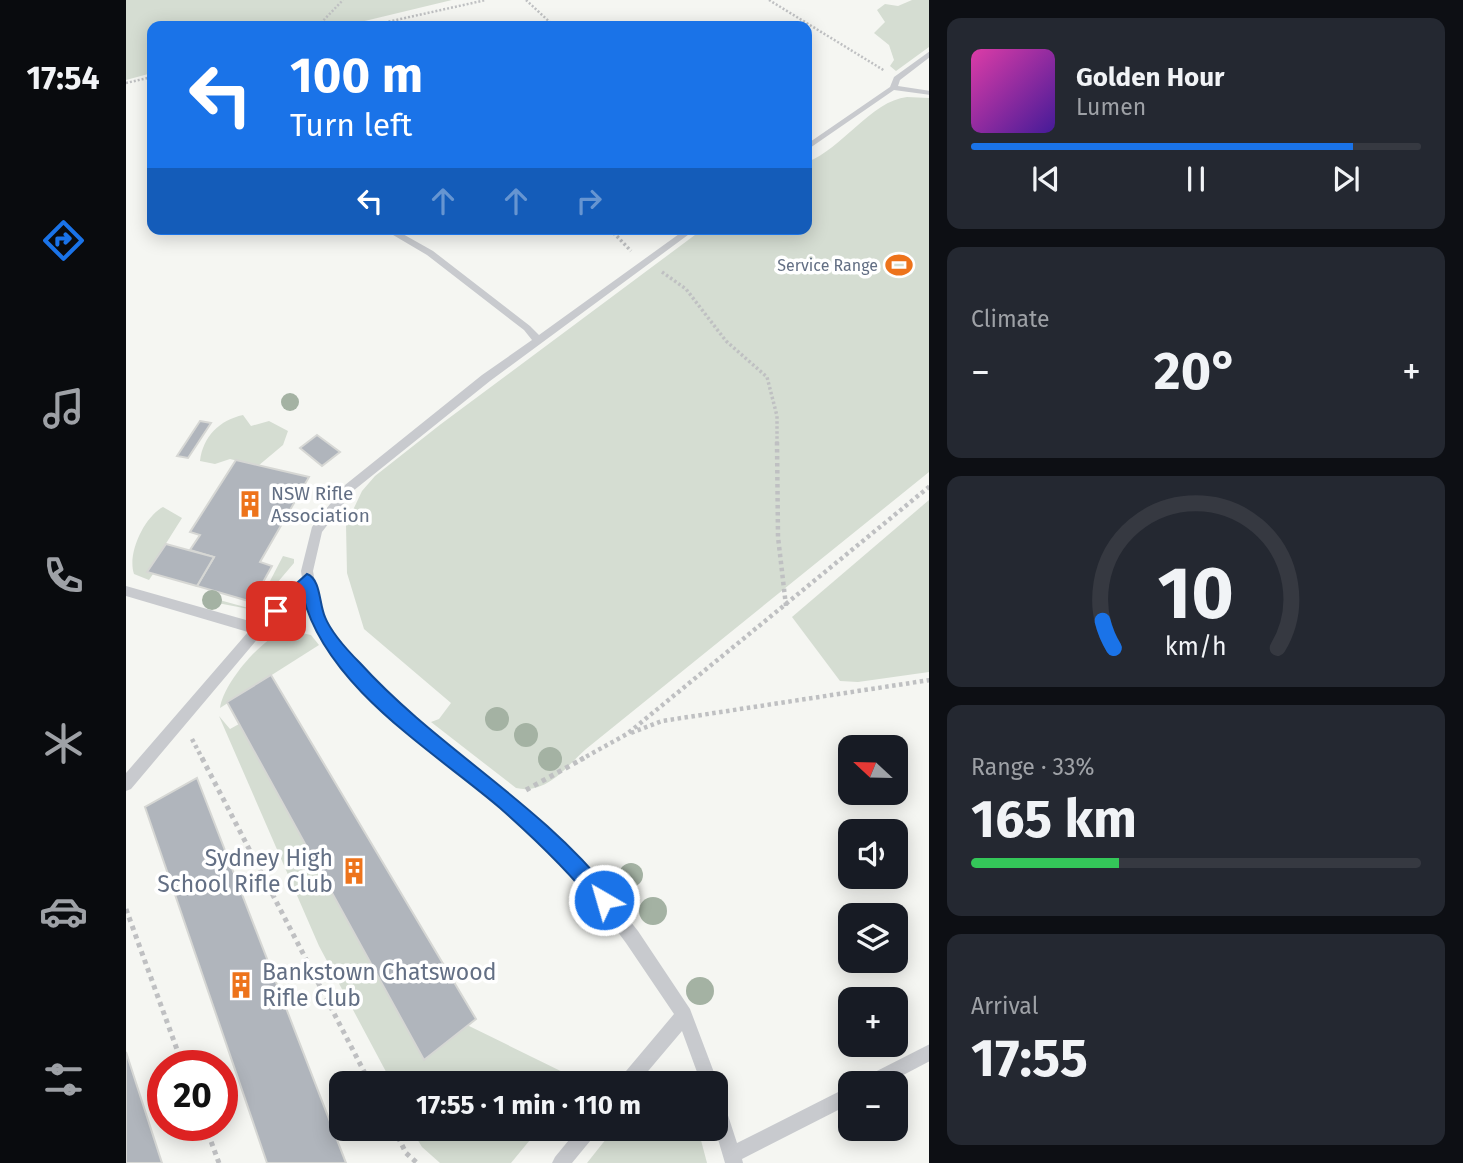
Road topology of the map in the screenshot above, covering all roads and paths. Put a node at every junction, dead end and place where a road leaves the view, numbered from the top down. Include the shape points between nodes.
1 (343, 0) edge
2 (485, 0) edge
3 (526, 0) edge
4 (769, 0) edge
5 (323, 21) edge
6 (391, 21) edge
7 (549, 21) edge
8 (803, 21) edge
9 (812, 27) edge
10 (929, 53) edge
11 (147, 78) edge
12 (897, 79) junction
13 (126, 83) edge
14 (893, 88) junction
15 (929, 93) edge
16 (812, 145) edge
17 (397, 235) edge
18 (617, 235) edge
19 (684, 235) edge
20 (646, 262) junction
21 (538, 341) junction
22 (928, 488) edge
23 (307, 581) junction
24 (126, 591) edge
25 (786, 606) junction
26 (261, 626) junction
27 (929, 680) edge
28 (181, 718) junction
29 (622, 737) junction
30 (126, 784) edge
31 (506, 801) junction
32 (126, 909) edge
33 (684, 1015) junction
34 (177, 1050) edge
35 (929, 1052) edge
36 (364, 1071) edge
37 (637, 1071) edge
38 (705, 1071) edge
39 (893, 1071) edge
40 (838, 1102) edge
41 (728, 1140) edge
42 (211, 1141) edge
43 (400, 1141) edge
44 (579, 1141) edge
45 (734, 1159) edge
46 (219, 1163) edge
47 (417, 1163) edge
48 (561, 1163) edge

1 - 5 path
2 - 6 path
3 - 7 path
4 - 8 path
9 - 12 path
10 - 12 lane
11 - 13 path
12 - 14 lane
14 - 15 lane
14 - 16 lane
17 - 21 lane via 430,254
18 - 20 path
19 - 20 lane
20 - 21 lane
20 - 25 path via 685,289 726,341 767,377 777,416 778,537
21 - 23 lane via 422,427 341,496 315,533 307,559
22 - 25 path
23 - 26 lane
23 - 31 lane via 318,621 352,667 397,713
24 - 26 lane via 246,626
25 - 29 path
26 - 28 lane
27 - 29 path via 662,721
28 - 30 lane
28 - 36 path
29 - 31 path
31 - 33 lane via 576,864
32 - 34 path
33 - 37 lane
33 - 38 lane
35 - 39 lane
40 - 45 lane
41 - 45 lane
42 - 46 path
43 - 47 path
44 - 48 lane

